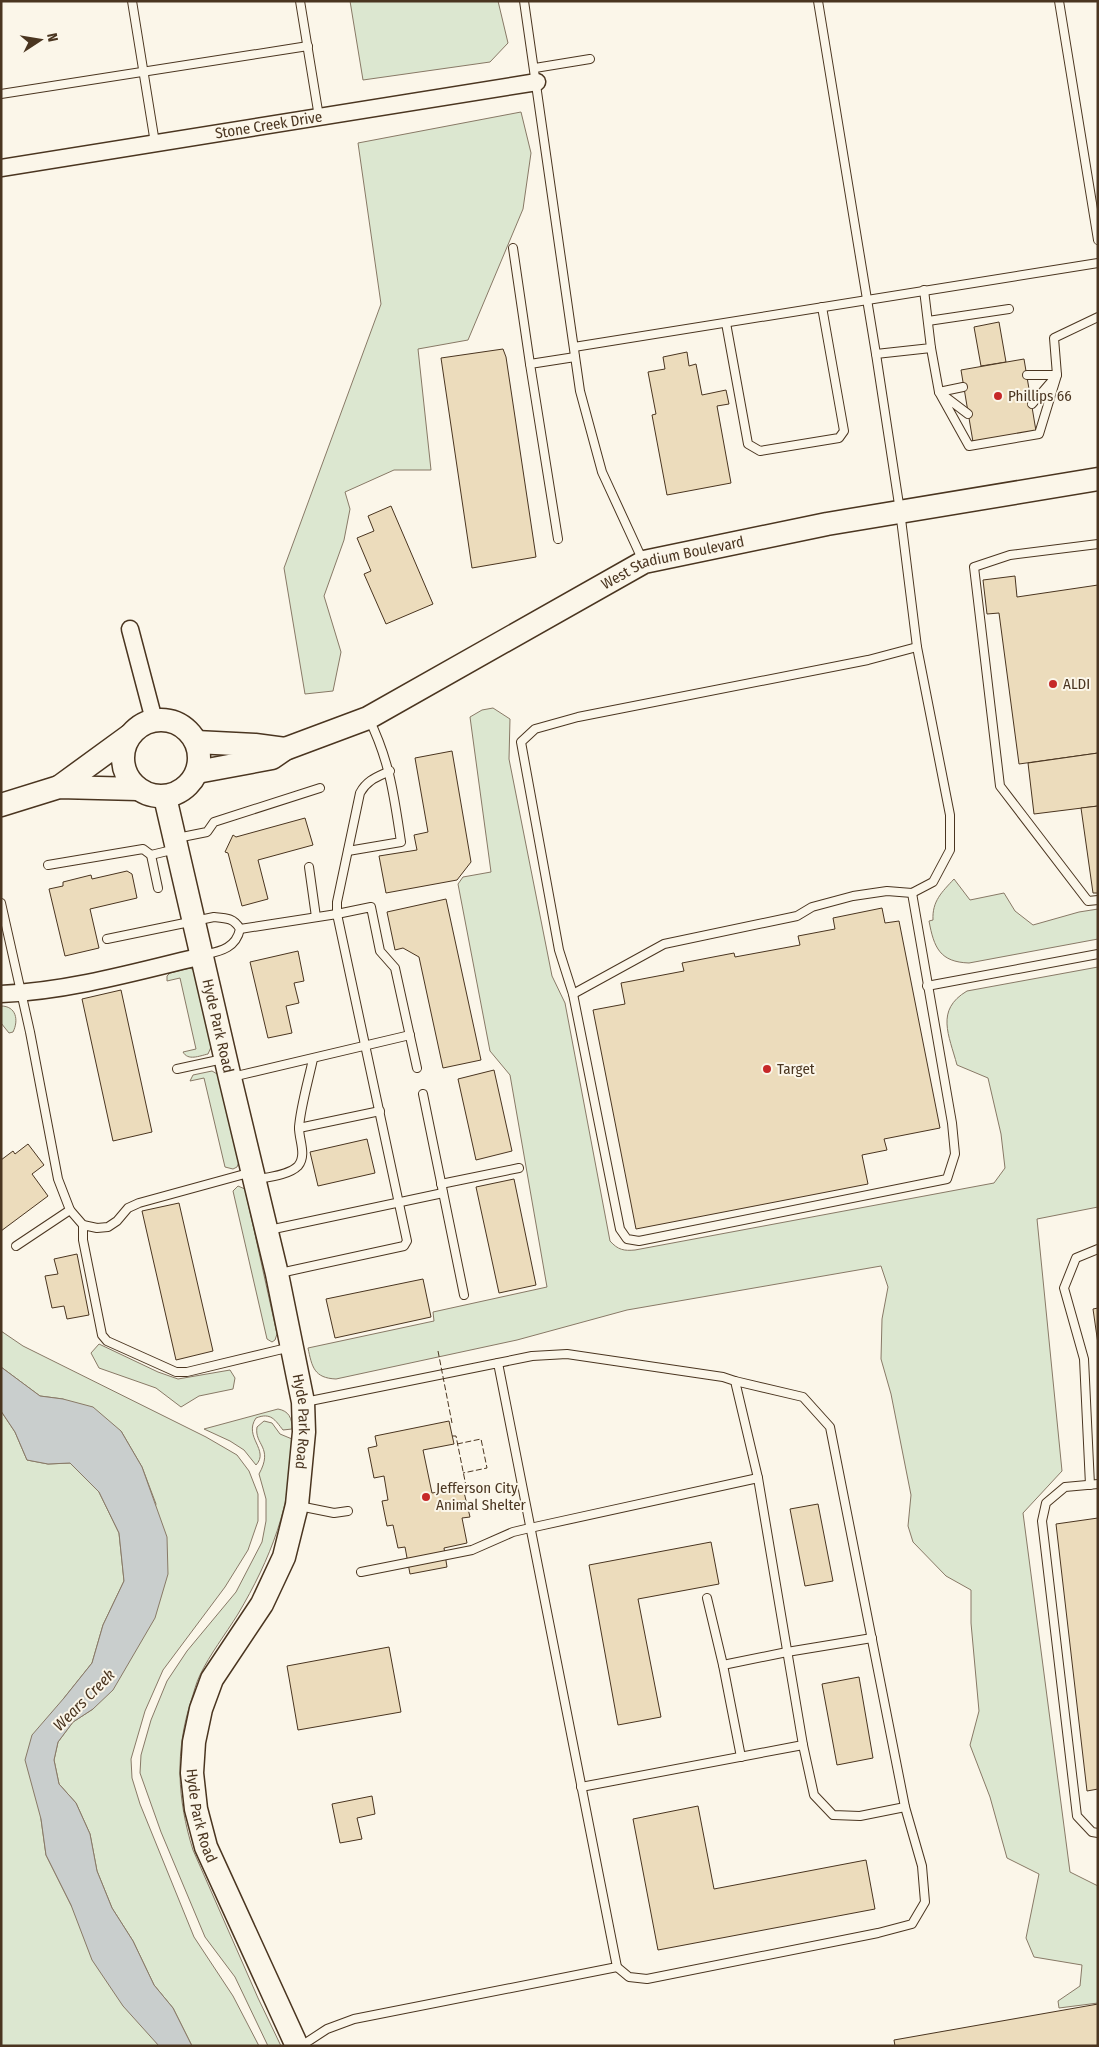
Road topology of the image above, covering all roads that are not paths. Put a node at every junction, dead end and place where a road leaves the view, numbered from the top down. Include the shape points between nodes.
1 (132, 1) edge
2 (300, 1) edge
3 (524, 1) edge
4 (818, 1) edge
5 (1059, 1) edge
6 (308, 46) junction
7 (590, 59) dead end
8 (143, 72) junction
9 (536, 75) junction
10 (1, 94) edge
11 (320, 117) junction
12 (155, 143) junction
13 (1, 168) edge
14 (1098, 240) edge
15 (513, 248) dead end
16 (1098, 262) edge
17 (924, 290) junction
18 (868, 300) junction
19 (822, 307) junction
20 (1009, 309) dead end
21 (1098, 317) edge
22 (928, 321) junction
23 (726, 323) junction
24 (574, 347) junction
25 (931, 348) junction
26 (876, 354) junction
27 (575, 357) junction
28 (530, 364) junction
29 (1027, 375) dead end
30 (1057, 375) junction
31 (963, 387) dead end
32 (940, 392) junction
33 (1032, 404) dead end
34 (968, 414) dead end
35 (1098, 479) edge
36 (900, 511) junction
37 (558, 539) dead end
38 (1098, 544) edge
39 (644, 562) junction
40 (130, 629) dead end
41 (917, 647) junction
42 (368, 718) junction
43 (154, 720) junction
44 (129, 736) junction
45 (196, 742) junction
46 (285, 749) junction
47 (390, 771) junction
48 (197, 772) junction
49 (59, 787) junction
50 (320, 788) dead end
51 (138, 789) junction
52 (165, 796) junction
53 (1, 805) edge
54 (176, 844) junction
55 (348, 851) junction
56 (151, 855) junction
57 (48, 865) dead end
58 (309, 867) dead end
59 (158, 888) dead end
60 (912, 893) junction
61 (1098, 900) edge
62 (1, 903) edge
63 (337, 914) junction
64 (316, 917) junction
65 (194, 921) junction
66 (240, 929) junction
67 (108, 939) dead end
68 (1098, 954) edge
69 (202, 956) junction
70 (928, 986) junction
71 (1, 994) edge
72 (21, 994) junction
73 (573, 994) junction
74 (410, 1035) junction
75 (367, 1046) junction
76 (313, 1059) junction
77 (228, 1068) junction
78 (417, 1068) dead end
79 (177, 1069) dead end
80 (422, 1094) dead end
81 (380, 1111) junction
82 (299, 1128) junction
83 (519, 1168) dead end
84 (255, 1176) junction
85 (441, 1184) junction
86 (443, 1193) junction
87 (399, 1203) junction
88 (70, 1210) junction
89 (83, 1225) junction
90 (268, 1230) junction
91 (16, 1246) dead end
92 (1098, 1249) edge
93 (277, 1274) junction
94 (464, 1296) dead end
95 (292, 1347) junction
96 (498, 1363) junction
97 (734, 1381) junction
98 (303, 1402) junction
99 (758, 1478) junction
100 (1094, 1484) edge
101 (297, 1505) junction
102 (348, 1511) dead end
103 (530, 1528) junction
104 (361, 1572) dead end
105 (707, 1598) dead end
106 (872, 1638) junction
107 (787, 1652) junction
108 (723, 1665) junction
109 (803, 1745) junction
110 (741, 1757) junction
111 (581, 1787) junction
112 (906, 1807) junction
113 (1098, 1833) edge
114 (617, 1967) junction
115 (297, 2046) edge
116 (301, 2046) edge

1 - 8 lane
2 - 6 lane
3 - 9 lane
4 - 18 lane
5 - 14 lane
6 - 8 lane
6 - 11 lane
7 - 9 lane
8 - 10 lane
8 - 12 lane
9 - 11 street, Stone Creek Drive
9 - 24 lane
11 - 12 street, Stone Creek Drive
12 - 13 street, Stone Creek Drive
15 - 28 lane
16 - 17 lane
17 - 18 lane
17 - 22 lane
18 - 19 lane
18 - 26 lane
19 - 23 lane
19 - 23 lane via 844,432 839,438 760,451 748,444
20 - 22 lane
21 - 30 lane via 1054,338
22 - 25 lane
23 - 24 lane
24 - 27 lane
25 - 26 lane
25 - 32 lane
26 - 36 lane
27 - 28 lane
27 - 39 lane via 580,391 602,472
28 - 37 lane
29 - 30 lane
30 - 32 lane via 1039,434 969,446
30 - 33 lane
31 - 32 lane
32 - 34 lane
35 - 36 main road, West Stadium Boulevard
36 - 39 main road, West Stadium Boulevard
36 - 41 lane
38 - 61 lane via 1010,555 974,567 1000,786 1088,901
39 - 42 main road, West Stadium Boulevard
40 - 43 street
41 - 60 lane via 950,815 950,850 933,882
41 - 73 lane via 868,660 578,717 536,729 520,742 559,950
42 - 46 main road, West Stadium Boulevard
42 - 47 lane
43 - 44 main road
43 - 45 main road via 171,721 186,728
44 - 49 main road
44 - 51 main road via 123,750 123,766 128,779
45 - 46 main road, West Stadium Boulevard
45 - 48 main road via 200,759
46 - 48 main road, West Stadium Boulevard via 272,758
47 - 55 lane via 365,784 360,793
47 - 55 lane via 401,842
48 - 52 main road via 190,784 178,793
49 - 51 main road
49 - 53 main road
50 - 54 lane via 214,822 206,832
51 - 52 main road via 151,796
52 - 54 main road, Hyde Park Road
54 - 56 lane
54 - 65 main road, Hyde Park Road
55 - 63 lane
56 - 57 lane via 143,849
56 - 59 lane
58 - 64 lane
60 - 70 lane
60 - 73 lane via 887,891 853,896 812,907 797,916 664,944
62 - 72 lane
63 - 64 lane
63 - 74 lane via 371,907 380,951 394,968
63 - 75 lane
64 - 66 lane
65 - 66 lane via 228,918
65 - 67 lane
65 - 69 main road, Hyde Park Road
66 - 69 lane via 233,944
68 - 70 lane
69 - 72 street
69 - 77 main road, Hyde Park Road
70 - 73 lane via 955,1154 947,1179 639,1242 627,1239 620,1229
71 - 72 street
72 - 88 lane via 58,1179
74 - 75 lane
74 - 78 lane
75 - 76 lane
75 - 81 lane
76 - 77 lane
76 - 82 lane
77 - 79 lane
77 - 84 main road, Hyde Park Road
80 - 85 lane
81 - 82 lane
81 - 87 lane
82 - 84 lane via 302,1152 298,1166 285,1173
83 - 85 lane
84 - 89 lane via 139,1204 128,1208 108,1227
84 - 90 main road, Hyde Park Road
85 - 86 lane
86 - 87 lane
86 - 94 lane
87 - 90 lane
87 - 93 lane via 407,1241 404,1246
88 - 89 lane
88 - 91 lane
89 - 95 lane via 83,1240 102,1335 108,1341 176,1372
90 - 93 main road, Hyde Park Road
92 - 100 lane via 1076,1258 1064,1288 1084,1359
93 - 95 main road, Hyde Park Road
95 - 98 main road, Hyde Park Road
96 - 97 lane via 532,1356 567,1354
96 - 98 lane
96 - 103 lane
97 - 99 lane
97 - 106 lane via 803,1397 830,1427
98 - 101 main road, Hyde Park Road via 304,1432
99 - 103 lane
99 - 107 lane
100 - 113 lane via 1065,1486 1046,1503 1042,1522 1077,1816 1092,1832
101 - 102 lane via 334,1513
101 - 115 main road, Hyde Park Road via 284,1557 262,1604 212,1679 194,1742 192,1773 196,1809 206,1847
103 - 104 lane via 472,1550
103 - 111 lane
105 - 108 lane
106 - 107 lane
106 - 112 lane
107 - 108 lane
107 - 109 lane
108 - 110 lane
109 - 110 lane
109 - 112 lane via 814,1795 833,1815 860,1816
110 - 111 lane
111 - 114 lane
112 - 114 lane via 922,1866 925,1902 912,1924 647,1979 628,1977
114 - 116 lane via 354,2019 339,2023

